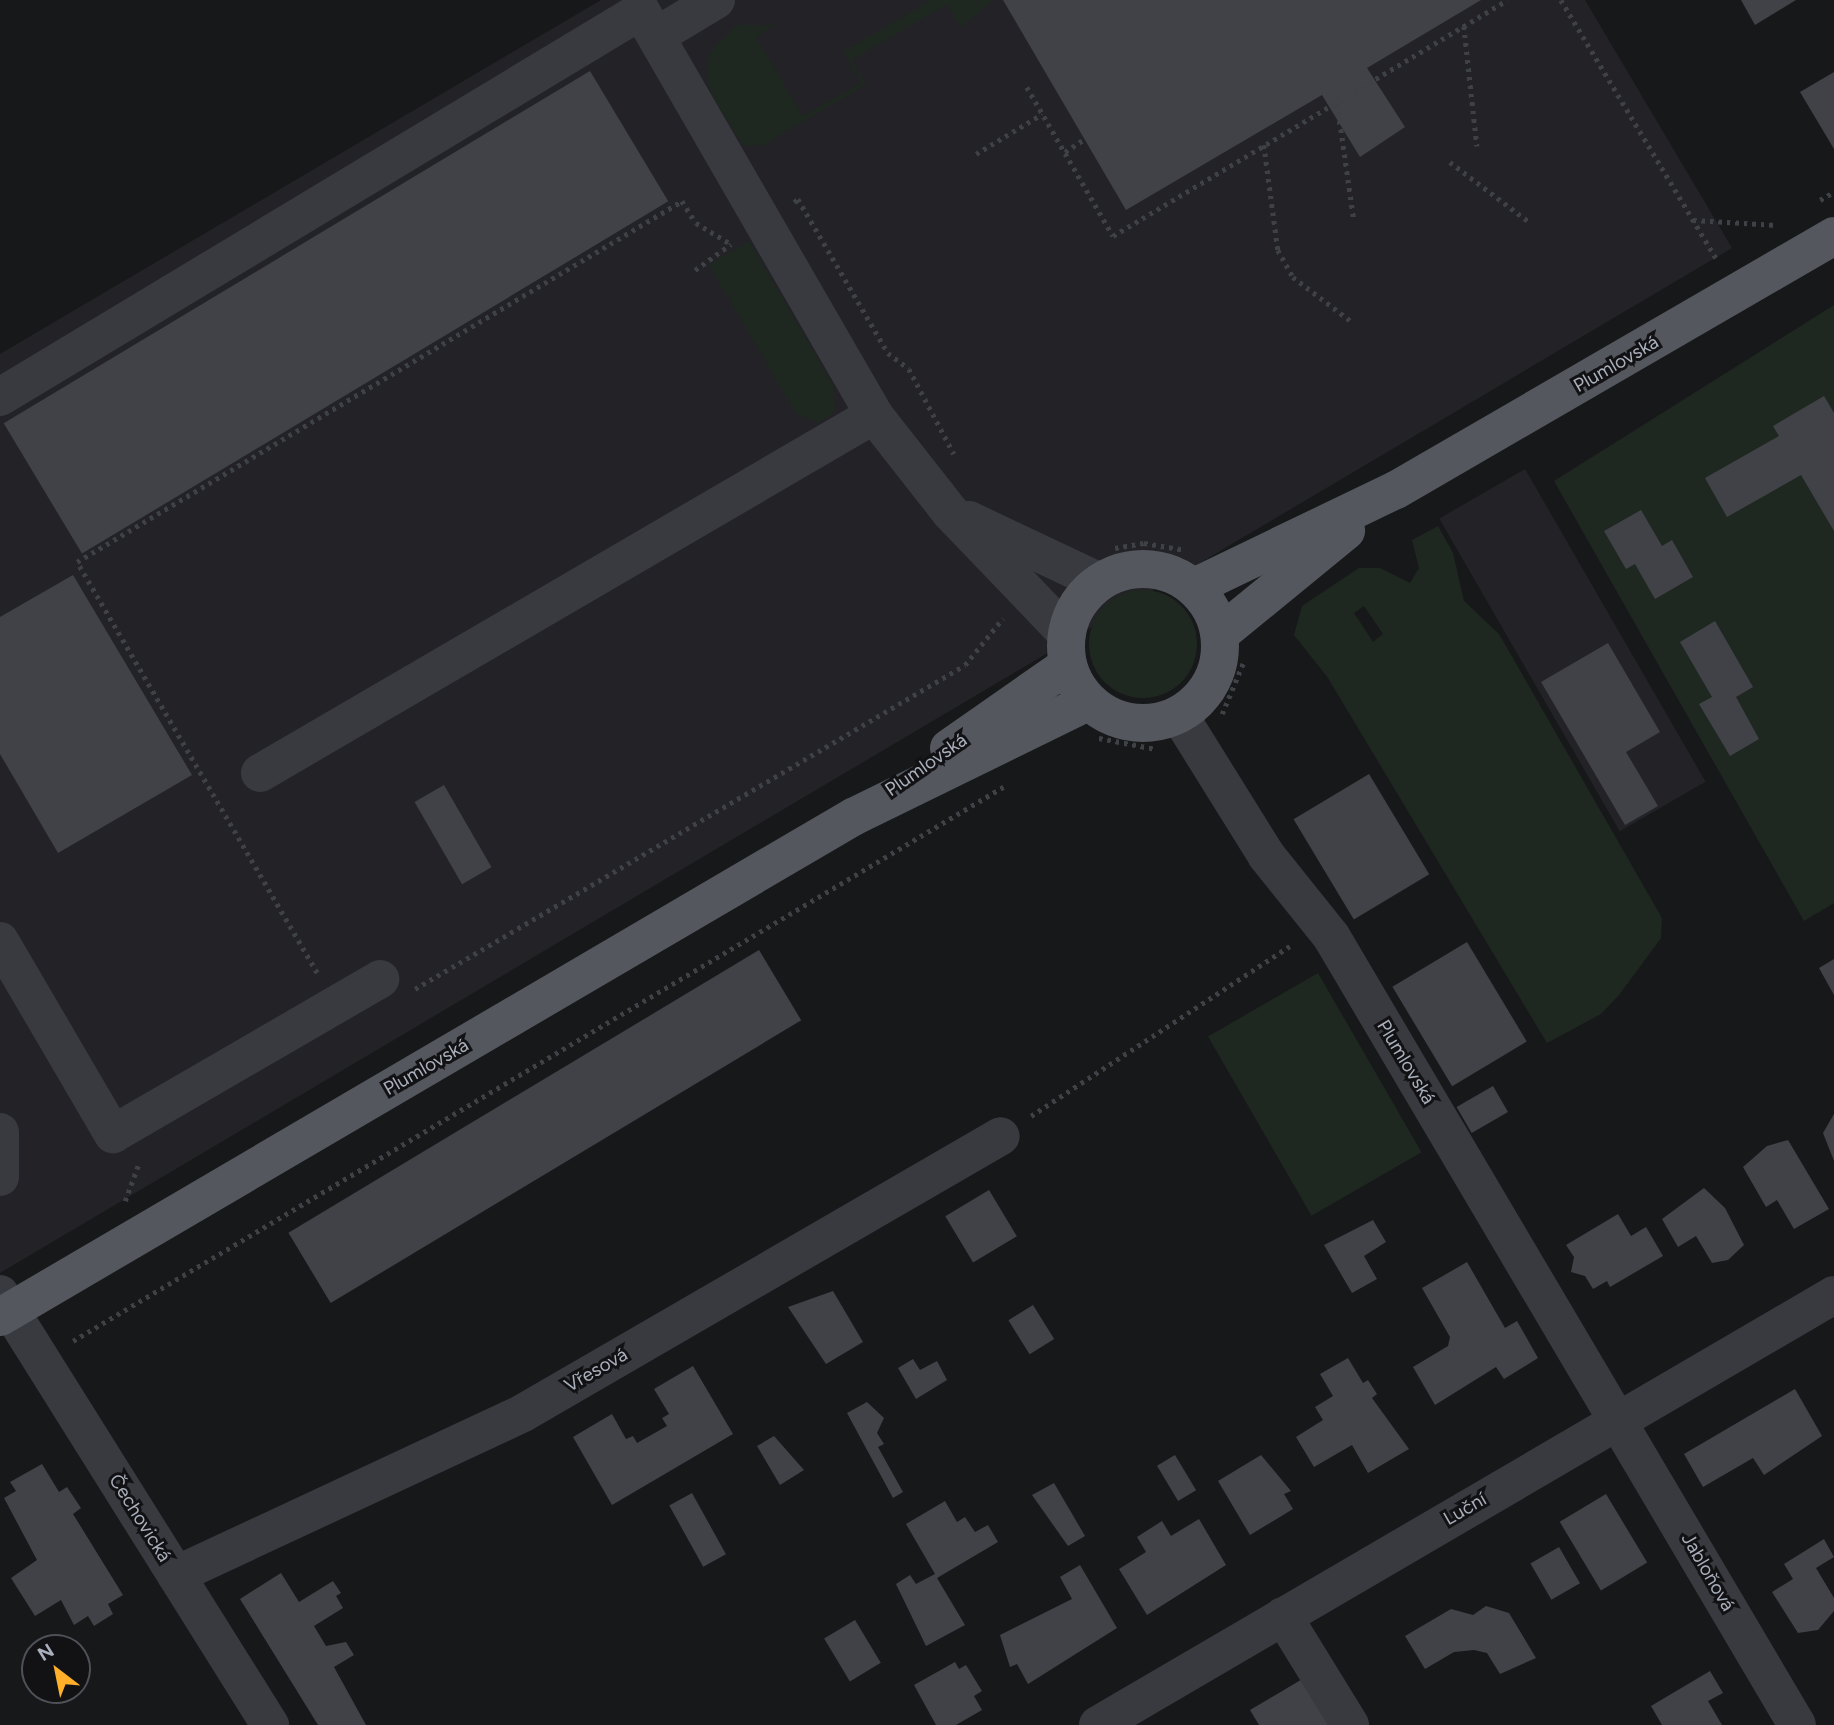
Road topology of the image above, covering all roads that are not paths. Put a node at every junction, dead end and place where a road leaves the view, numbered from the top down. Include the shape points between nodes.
1 (716, 0) edge
2 (649, 24) junction
3 (1834, 236) edge
4 (0, 397) edge
5 (874, 415) junction
6 (1396, 490) junction
7 (950, 512) junction
8 (1100, 582) junction
9 (1194, 587) junction
10 (1233, 643) junction
11 (1067, 650) junction
12 (1179, 715) junction
13 (1089, 720) junction
14 (260, 773) dead end
15 (853, 817) junction
16 (0, 941) edge
17 (380, 979) dead end
18 (0, 1132) edge
19 (1001, 1136) road end
20 (0, 1177) edge
21 (1834, 1295) edge
22 (3, 1307) edge
23 (1619, 1418) junction
24 (176, 1575) junction
25 (1283, 1616) junction
26 (270, 1725) edge
27 (1098, 1725) edge
28 (1350, 1725) edge
29 (1797, 1725) edge

1 - 2 street
2 - 4 street
2 - 5 street
3 - 6 main road, Plumlovská
5 - 7 street
5 - 14 street
6 - 9 main road, Plumlovská
6 - 10 main road, Plumlovská
7 - 8 street
7 - 11 street
8 - 9 main road via 1149,569
8 - 11 main road via 1084,596
9 - 10 main road
10 - 12 main road via 1212,681
11 - 13 main road
11 - 15 main road, Plumlovská
12 - 13 main road via 1131,723
12 - 23 street, Plumlovská via 1266,855 1323,924
13 - 15 main road, Plumlovská
15 - 22 main road, Plumlovská via 108,1253
16 - 17 street via 113,1134
18 - 20 street
19 - 24 street, Vřesová via 523,1413
21 - 23 street, Luční
22 - 24 street, Čechovická
23 - 25 street, Luční
23 - 29 street, Jabloňová
24 - 26 street, Čechovická
25 - 27 street, Luční
25 - 28 street

